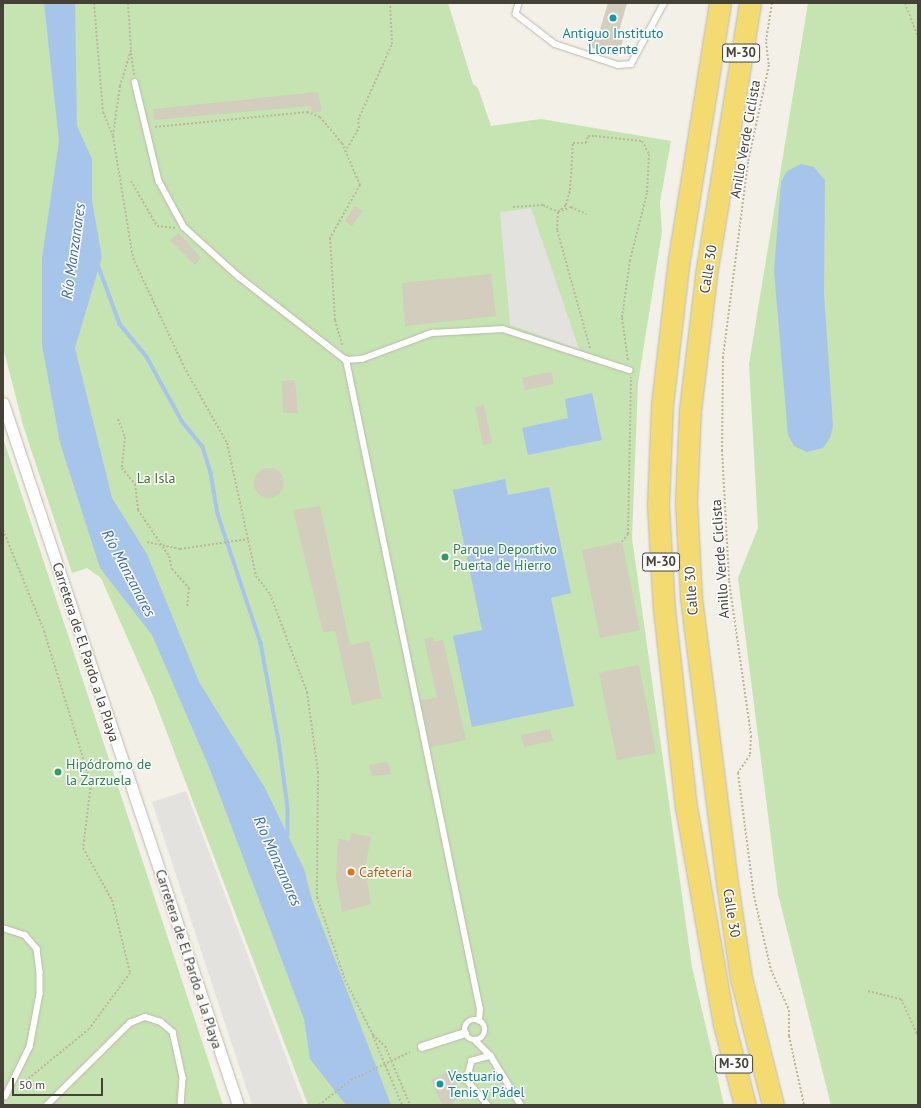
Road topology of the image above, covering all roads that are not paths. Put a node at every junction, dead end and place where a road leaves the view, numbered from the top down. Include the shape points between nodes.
1 (519, 3) edge
2 (664, 3) edge
3 (750, 3) edge
4 (762, 3) edge
5 (718, 7) edge
6 (135, 82) road end
7 (733, 104) junction
8 (346, 360) junction
9 (629, 370) road end
10 (3, 403) edge
11 (3, 928) edge
12 (479, 1021) junction
13 (724, 1024) junction
14 (465, 1033) junction
15 (475, 1040) junction
16 (422, 1047) dead end
17 (491, 1056) junction
18 (6, 1096) road end
19 (47, 1105) edge
20 (181, 1105) edge
21 (238, 1105) edge
22 (488, 1105) edge
23 (521, 1105) edge
24 (731, 1105) edge
25 (745, 1105) edge
26 (773, 1105) edge

1 - 2 lane via 516,14 555,44 618,65 631,64
3 - 7 highway, Calle 30 / M-30
4 - 7 highway via 752,57
5 - 13 highway, Calle 30 / M-30 via 679,258 662,405 658,506 664,609 686,807
6 - 8 lane via 159,181 184,227 238,276
7 - 26 highway, Calle 30 / M-30 via 706,276 691,402 686,502 691,598 728,890 741,978
8 - 9 lane via 362,359 432,333 503,328
8 - 12 lane via 480,1010
10 - 21 street, Carretera de El Pardo a la Playa
11 - 18 lane via 25,935 37,949 40,972 40,994 30,1048
12 - 14 lane via 467,1024
12 - 15 lane via 485,1032
13 - 24 highway via 721,1063
13 - 25 highway, Calle 30 / M-30
14 - 15 lane
14 - 16 street
15 - 17 lane
17 - 22 lane via 475,1059 466,1075 468,1084
17 - 23 lane
19 - 20 lane via 130,1024 145,1017 162,1022 173,1032 183,1078

